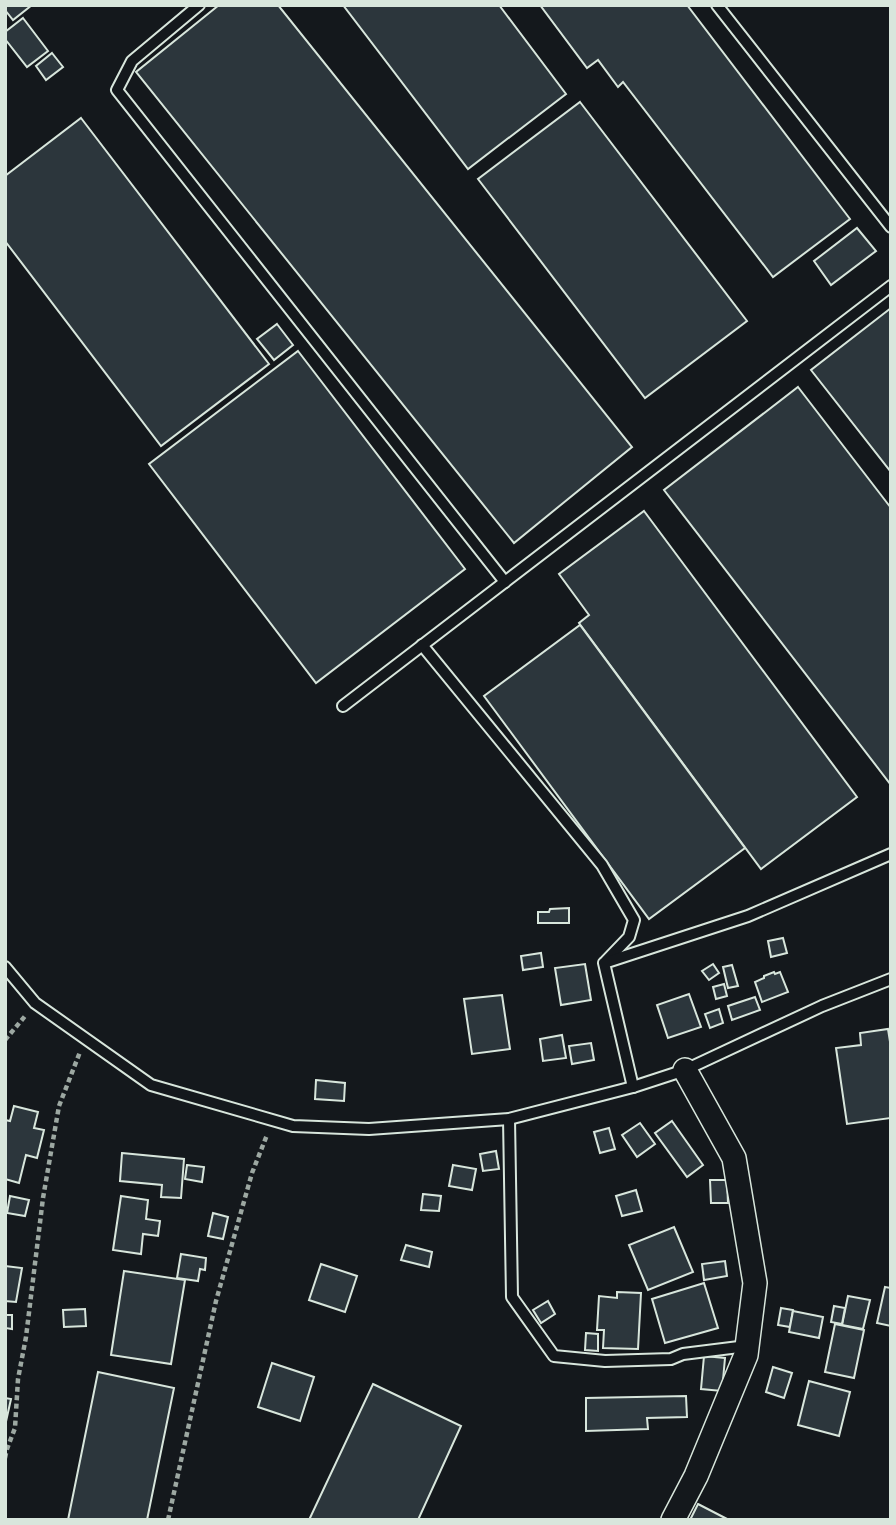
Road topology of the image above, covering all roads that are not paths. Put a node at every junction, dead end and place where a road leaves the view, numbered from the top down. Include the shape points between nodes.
1 (199, 5) edge
2 (717, 5) edge
3 (891, 227) edge
4 (891, 286) edge
5 (505, 582) junction
6 (422, 645) junction
7 (343, 705) dead end
8 (891, 854) edge
9 (604, 963) junction
10 (5, 967) edge
11 (891, 979) edge
12 (685, 1070) junction
13 (633, 1087) junction
14 (509, 1119) junction
15 (747, 1346) junction
16 (673, 1520) edge

1 - 5 lane via 132,61 117,90
2 - 3 lane
4 - 5 lane
5 - 6 lane
6 - 7 lane
6 - 9 lane via 602,865 634,920 629,937
8 - 9 lane via 748,916
9 - 13 lane
10 - 14 lane via 35,1003 150,1085 293,1126 369,1129
11 - 12 lane
12 - 13 lane
12 - 15 street via 734,1158 755,1283
13 - 14 lane
14 - 15 lane via 512,1297 554,1356 606,1361 671,1359
15 - 16 street via 696,1476

